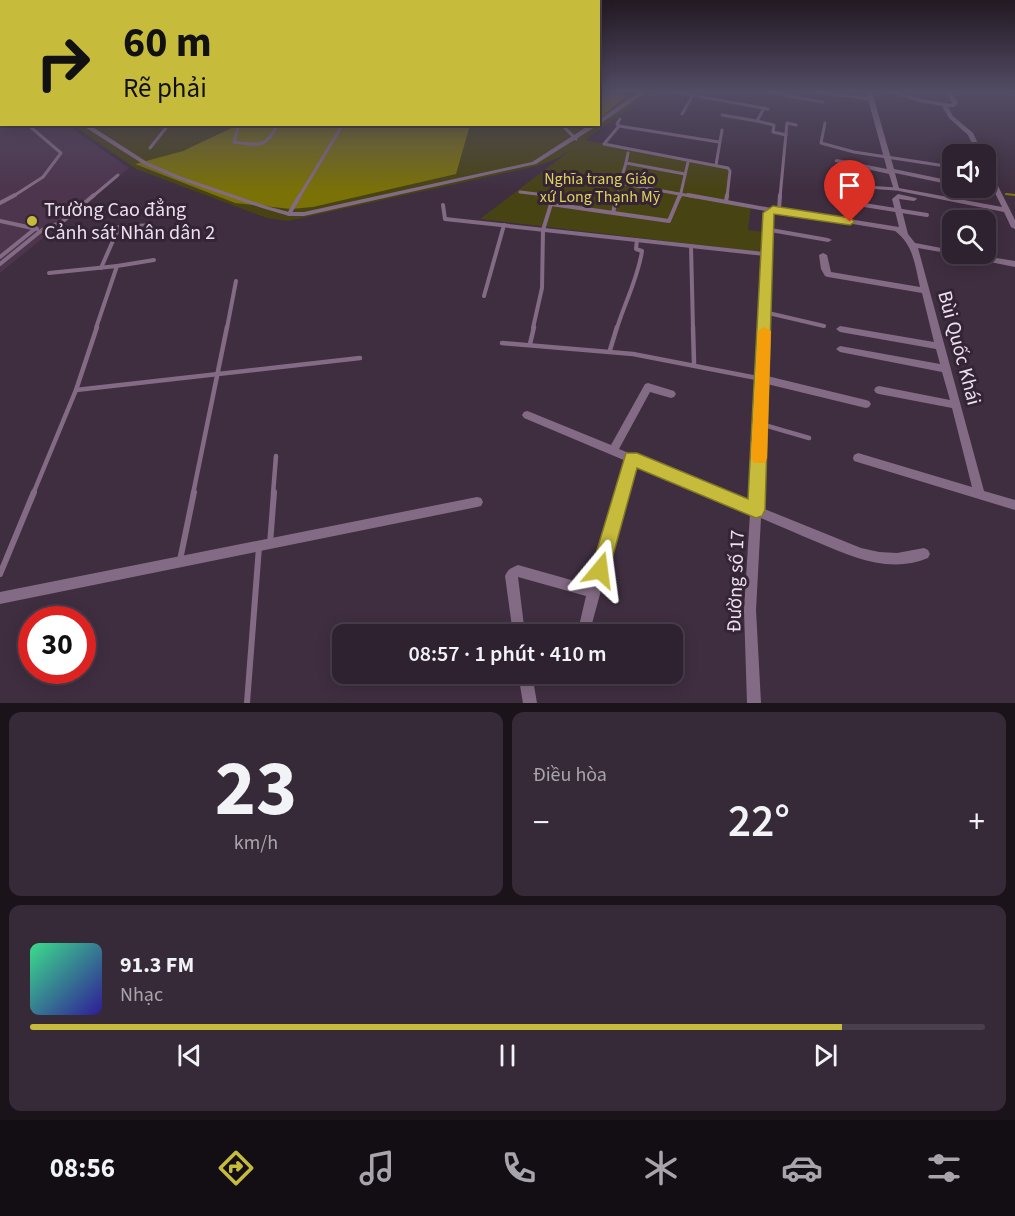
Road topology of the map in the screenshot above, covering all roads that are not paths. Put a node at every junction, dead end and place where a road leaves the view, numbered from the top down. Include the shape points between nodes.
1 (773, 125) edge
2 (787, 125) edge
3 (825, 125) edge
4 (878, 125) edge
5 (960, 125) edge
6 (29, 126) edge
7 (86, 126) edge
8 (167, 126) edge
9 (238, 126) edge
10 (277, 126) edge
11 (342, 126) edge
12 (563, 126) edge
13 (594, 126) edge
14 (619, 126) joint
15 (722, 130) dead end
16 (786, 135) junction
17 (576, 139) junction
18 (719, 142) junction
19 (976, 144) edge
20 (150, 148) dead end
21 (628, 153) dead end
22 (886, 156) junction
23 (837, 161) dead end
24 (688, 162) dead end
25 (626, 163) junction
26 (716, 165) junction
27 (942, 165) edge
28 (890, 172) junction
29 (685, 174) junction
30 (118, 175) dead end
31 (581, 176) dead end
32 (622, 176) dead end
33 (942, 181) edge
34 (624, 184) dead end
35 (896, 189) junction
36 (862, 190) dead end
37 (996, 191) edge
38 (520, 192) dead end
39 (618, 192) dead end
40 (681, 194) junction
41 (554, 196) junction
42 (914, 199) dead end
43 (726, 201) junction
44 (0, 203) edge
45 (551, 204) junction
46 (443, 205) dead end
47 (864, 205) dead end
48 (775, 210) junction
49 (1005, 210) junction
50 (899, 211) junction
51 (613, 213) junction
52 (289, 214) junction
53 (927, 215) dead end
54 (0, 221) edge
55 (152, 225) dead end
56 (504, 225) junction
57 (1015, 227) edge
58 (36, 228) junction
59 (766, 229) junction
60 (42, 230) junction
61 (543, 230) junction
62 (904, 234) junction
63 (637, 240) junction
64 (828, 240) dead end
65 (913, 245) junction
66 (691, 246) junction
67 (942, 250) edge
68 (765, 254) junction
69 (824, 255) dead end
70 (0, 257) edge
71 (154, 260) dead end
72 (996, 261) edge
73 (0, 264) edge
74 (1015, 264) edge
75 (117, 266) junction
76 (101, 268) junction
77 (49, 273) dead end
78 (236, 280) dead end
79 (925, 291) junction
80 (484, 296) dead end
81 (764, 312) junction
82 (824, 326) dead end
83 (840, 329) dead end
84 (502, 343) dead end
85 (530, 344) junction
86 (940, 346) junction
87 (840, 349) dead end
88 (610, 350) junction
89 (360, 358) dead end
90 (694, 363) junction
91 (946, 369) junction
92 (218, 373) junction
93 (762, 379) junction
94 (76, 390) junction
95 (879, 390) dead end
96 (671, 394) dead end
97 (866, 404) dead end
98 (956, 405) junction
99 (526, 415) dead end
100 (761, 424) junction
101 (809, 438) dead end
102 (614, 451) junction
103 (276, 456) dead end
104 (632, 458) junction
105 (858, 458) dead end
106 (980, 495) junction
107 (477, 502) dead end
108 (1015, 506) edge
109 (756, 510) junction
110 (265, 545) junction
111 (924, 554) dead end
112 (180, 562) junction
113 (0, 573) edge
114 (593, 592) junction
115 (0, 598) edge
116 (518, 624) edge
117 (585, 624) edge
118 (527, 684) edge
119 (247, 703) edge
120 (530, 703) edge
121 (754, 703) edge

1 - 16 lane via 773,132
2 - 16 lane
3 - 22 lane via 821,143
4 - 22 street
5 - 19 street
6 - 44 lane via 61,153 54,168 31,187
7 - 52 street via 145,163
8 - 20 lane
9 - 10 lane via 234,142 260,145 270,140
11 - 52 lane
12 - 17 lane
13 - 17 street
14 - 18 lane
14 - 26 lane via 604,144
15 - 18 lane
16 - 48 lane
17 - 52 street via 545,159 506,171 326,211
18 - 26 lane
21 - 25 lane
22 - 27 lane
22 - 28 street
23 - 28 street
24 - 29 lane
25 - 29 lane
25 - 32 lane
26 - 43 lane via 730,171
28 - 33 street
28 - 35 street
29 - 40 lane
30 - 60 lane via 62,222
31 - 41 lane via 562,179
34 - 40 lane
35 - 36 lane
35 - 49 street
37 - 49 street
38 - 41 lane
39 - 51 lane
40 - 43 lane
40 - 51 lane via 669,221
41 - 45 lane
42 - 50 street via 896,197
43 - 48 lane
45 - 51 lane
45 - 61 lane
46 - 56 lane via 445,219
47 - 50 lane
48 - 59 street, Đường số 17
48 - 62 street
49 - 57 street
50 - 53 lane
50 - 62 street, Bùi Quốc Khái
54 - 58 lane
55 - 76 lane via 119,227
56 - 61 lane
56 - 80 lane
58 - 60 lane
58 - 70 lane
59 - 64 street
59 - 68 street, Đường số 17
60 - 73 lane
61 - 63 lane
61 - 85 lane via 542,288
62 - 65 street, Bùi Quốc Khái
63 - 66 lane
63 - 88 lane via 636,249 642,251 639,275 629,289
65 - 67 street
65 - 79 street, Bùi Quốc Khái
66 - 68 lane
66 - 90 lane
68 - 81 street, Đường số 17
69 - 79 street via 828,274
71 - 75 lane
72 - 74 street
75 - 76 lane
75 - 94 lane
76 - 77 lane
78 - 92 lane
79 - 86 street, Bùi Quốc Khái
81 - 82 lane
81 - 93 street, Đường số 17
83 - 86 street
84 - 85 lane
85 - 88 lane
86 - 91 street, Bùi Quốc Khái
87 - 91 street
88 - 90 lane
89 - 92 lane
90 - 93 lane
91 - 98 street, Bùi Quốc Khái
92 - 94 lane
92 - 112 lane
93 - 97 street
93 - 100 street, Đường số 17
94 - 113 lane
95 - 98 street
96 - 102 street via 648,387
98 - 106 street, Bùi Quốc Khái
99 - 102 street
100 - 101 lane
100 - 109 street, Đường số 17
102 - 104 street
103 - 110 lane
104 - 109 street
104 - 114 street
105 - 106 street
106 - 108 street
107 - 110 street
109 - 111 street via 872,557 912,559
109 - 121 street, Đường số 17 via 750,610
110 - 112 street
110 - 119 lane
112 - 115 street
114 - 116 street via 518,571 513,573
114 - 117 street
118 - 120 street

